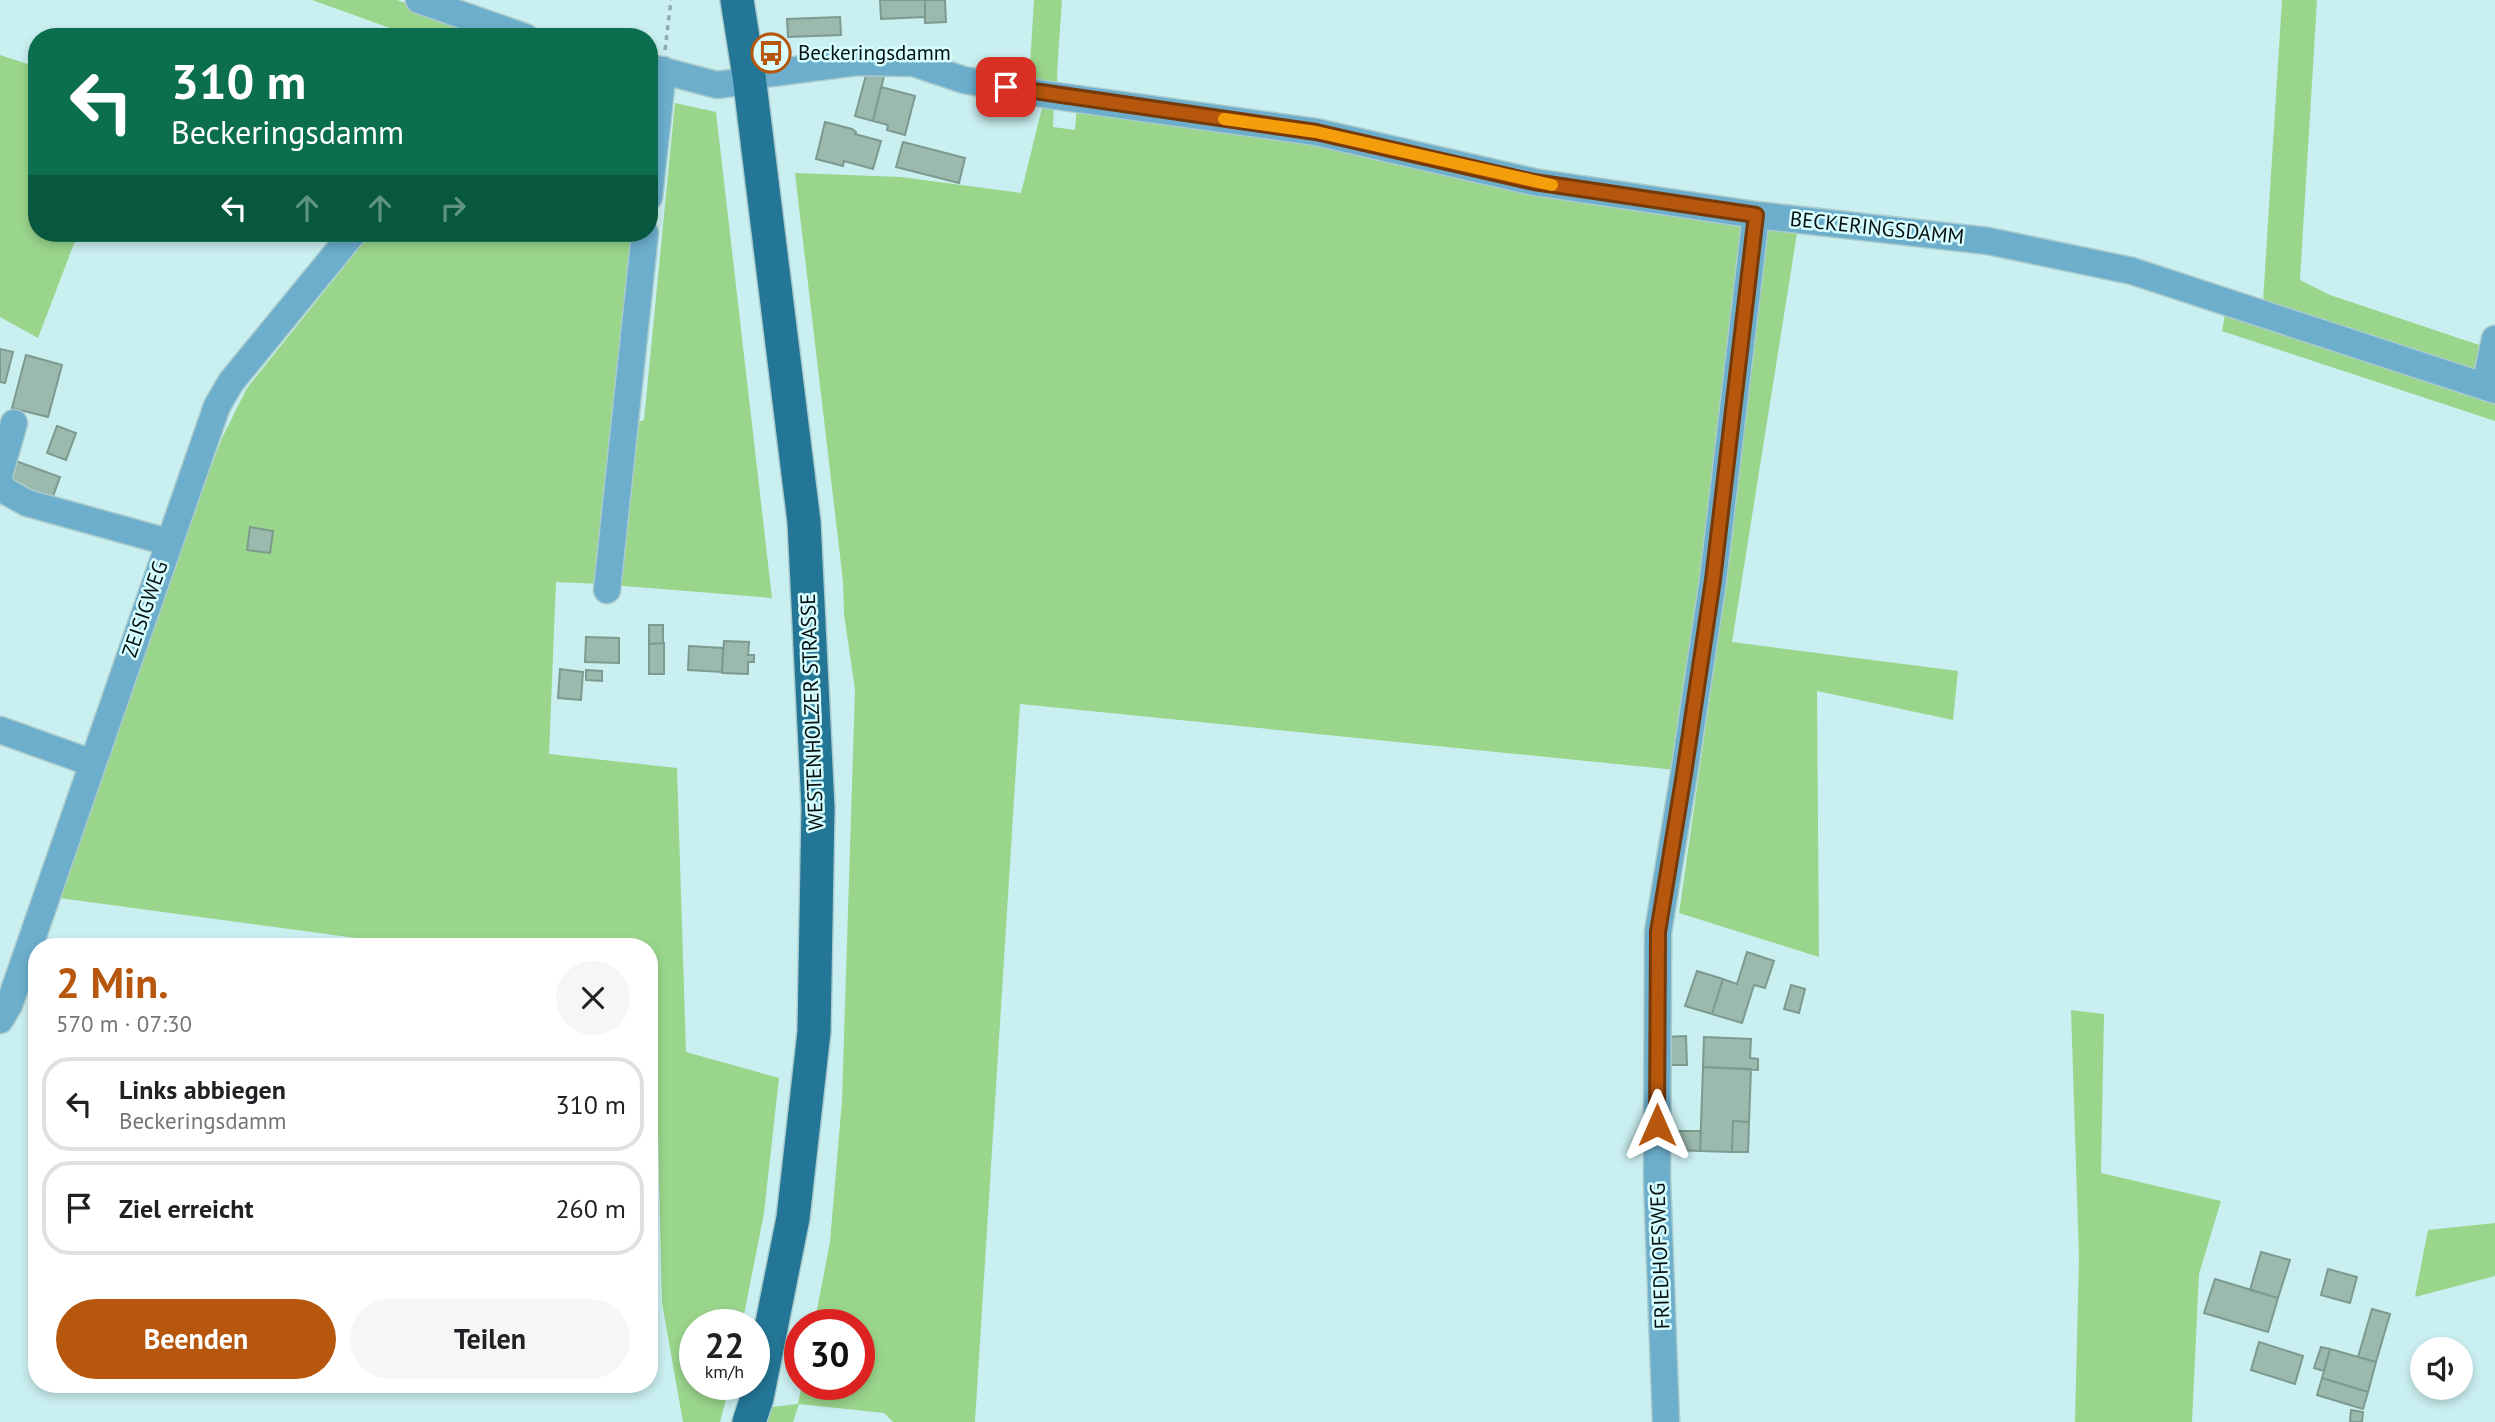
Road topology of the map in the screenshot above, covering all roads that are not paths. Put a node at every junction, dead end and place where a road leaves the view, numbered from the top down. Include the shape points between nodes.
1 (419, 0) edge
2 (737, 0) edge
3 (494, 28) edge
4 (658, 70) edge
5 (749, 76) junction
6 (1756, 215) junction
7 (346, 242) edge
8 (644, 242) edge
9 (2495, 339) edge
10 (2490, 388) edge
11 (14, 423) dead end
12 (0, 472) edge
13 (0, 482) edge
14 (168, 541) junction
15 (607, 590) dead end
16 (0, 730) edge
17 (92, 763) junction
18 (32, 938) edge
19 (28, 949) edge
20 (0, 1020) edge
21 (749, 1422) edge
22 (1665, 1422) edge

1 - 3 street
2 - 5 main road, WESTENHOLZER STRASSE
4 - 5 street, BECKERINGSDAMM via 717,85
5 - 6 street, BECKERINGSDAMM via 857,62 913,63 964,80 1316,132 1534,182
5 - 21 main road, WESTENHOLZER STRASSE via 804,522 818,808 813,1045 793,1218
6 - 10 street, BECKERINGSDAMM via 1988,241 2132,271
6 - 22 street, FRIEDHOFSWEG via 1713,580 1658,932 1657,1180
7 - 14 street, ZEISIGWEG via 231,382 202,443
8 - 15 street
9 - 10 street
11 - 12 street
13 - 14 street via 2,489 27,503
14 - 17 street, ZEISIGWEG
16 - 17 street
17 - 18 street, ZEISIGWEG
19 - 20 street, ZEISIGWEG

